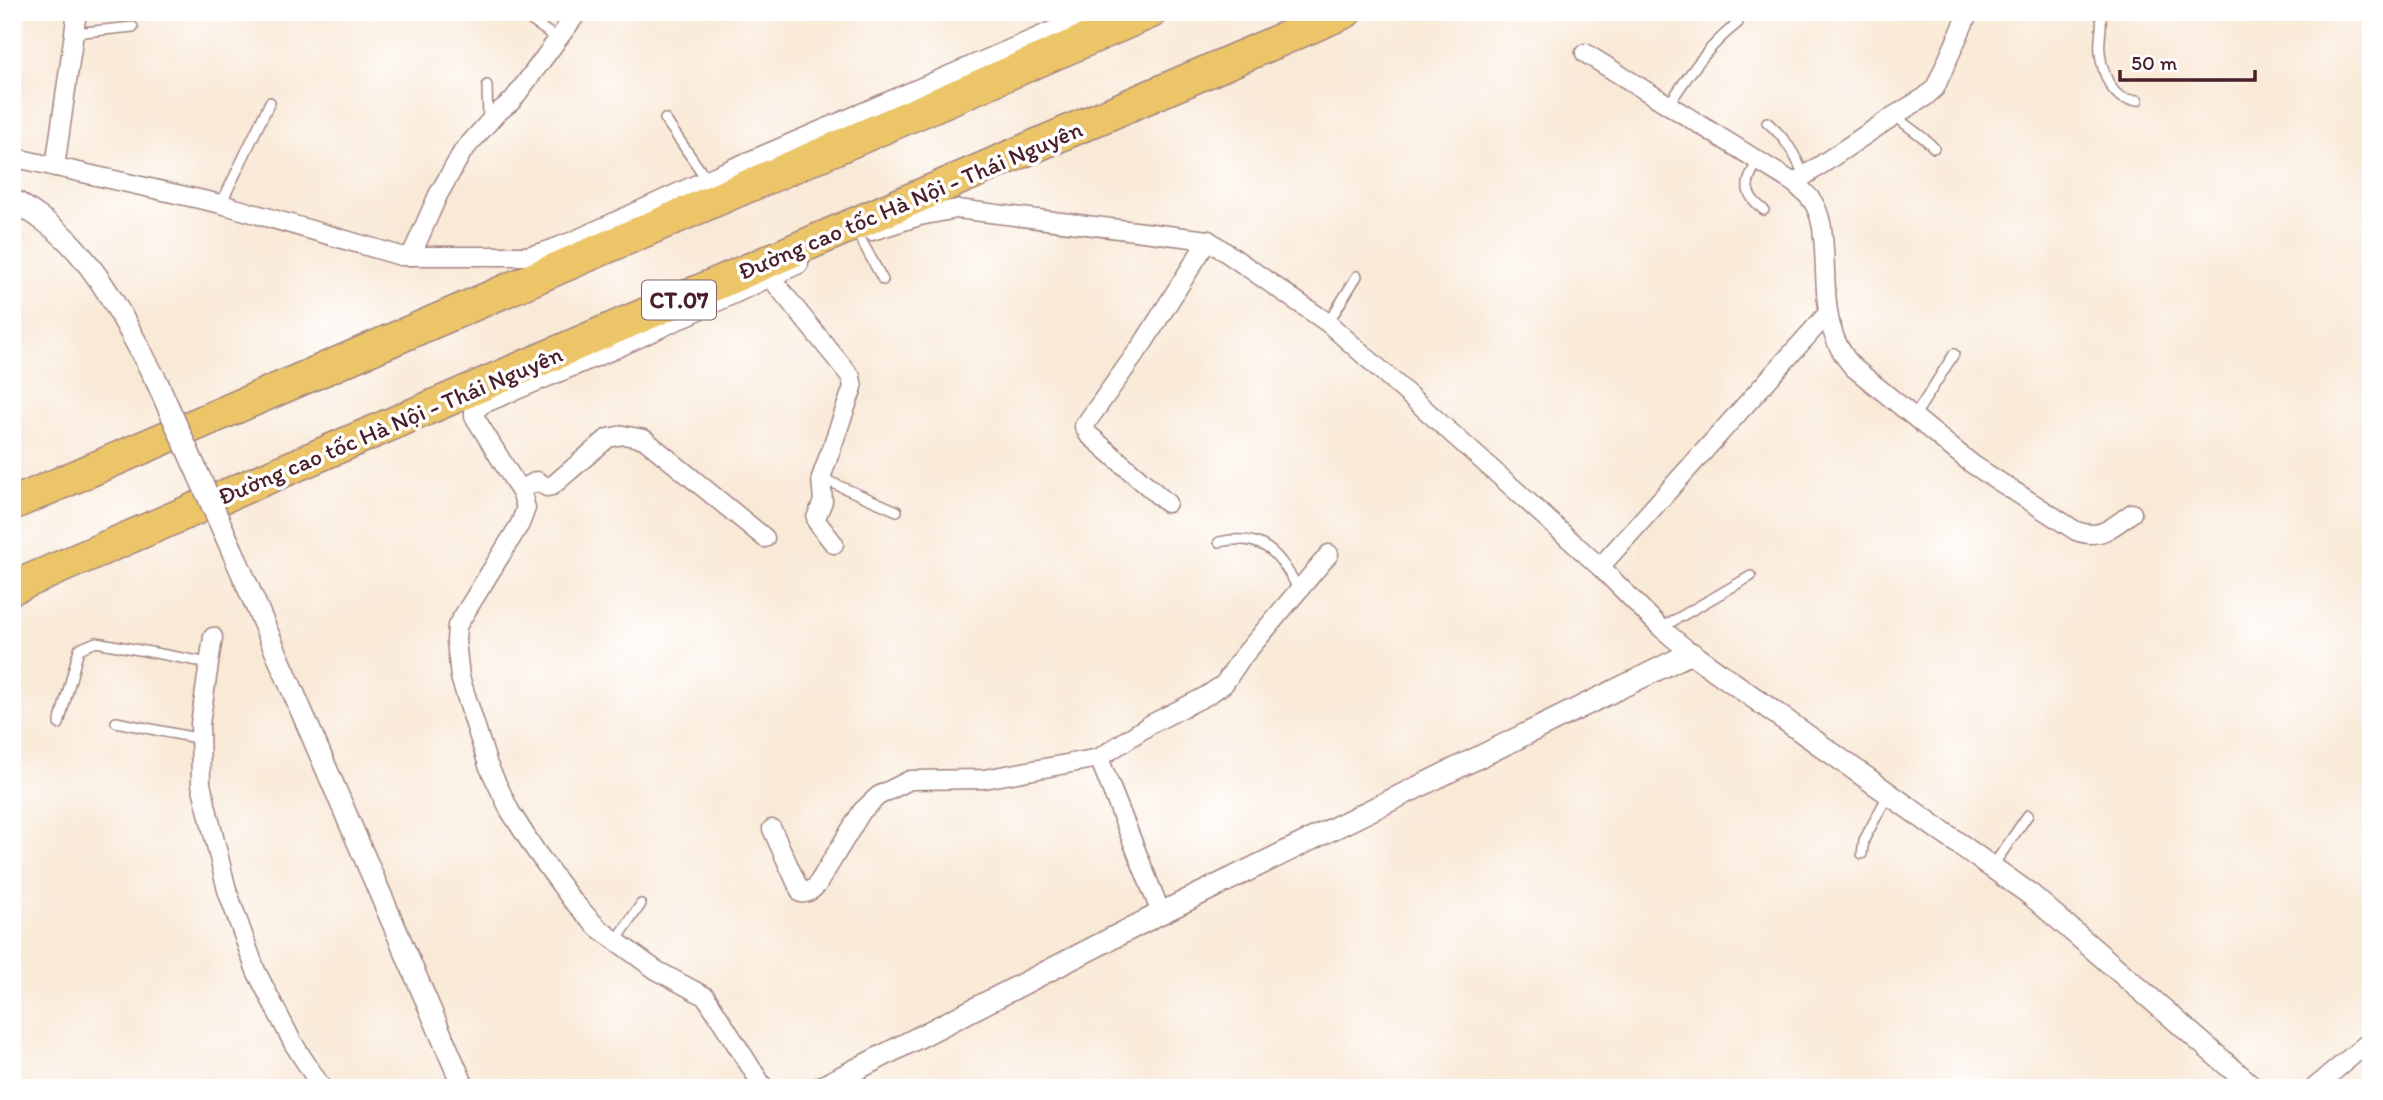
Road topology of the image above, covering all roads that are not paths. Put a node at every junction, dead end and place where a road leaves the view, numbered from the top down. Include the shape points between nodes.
1 (77, 12) edge
2 (519, 12) edge
3 (578, 12) edge
4 (1096, 12) edge
5 (1151, 12) edge
6 (1345, 12) edge
7 (1969, 12) edge
8 (2100, 12) edge
9 (1738, 23) dead end
10 (133, 27) dead end
11 (74, 33) junction
12 (558, 39) junction
13 (1585, 52) dead end
14 (487, 85) dead end
15 (2138, 100) dead end
16 (270, 102) dead end
17 (1669, 104) junction
18 (1895, 115) junction
19 (665, 119) dead end
20 (488, 122) junction
21 (1767, 122) dead end
22 (1934, 148) dead end
23 (12, 156) edge
24 (1758, 160) junction
25 (55, 167) junction
26 (1799, 179) junction
27 (708, 180) junction
28 (12, 199) edge
29 (221, 204) junction
30 (1764, 210) dead end
31 (859, 236) junction
32 (1208, 240) junction
33 (411, 256) junction
34 (1357, 276) dead end
35 (771, 278) junction
36 (883, 280) dead end
37 (1828, 313) junction
38 (1328, 323) junction
39 (1954, 354) dead end
40 (1914, 417) junction
41 (821, 478) junction
42 (520, 490) junction
43 (12, 503) edge
44 (1167, 503) dead end
45 (897, 511) dead end
46 (2132, 513) dead end
47 (765, 538) dead end
48 (1219, 542) dead end
49 (834, 544) dead end
50 (1329, 554) dead end
51 (1600, 567) junction
52 (1751, 576) dead end
53 (12, 588) edge
54 (1299, 590) junction
55 (1661, 628) junction
56 (213, 637) dead end
57 (1691, 653) junction
58 (209, 663) junction
59 (116, 722) dead end
60 (60, 724) dead end
61 (201, 739) junction
62 (1099, 758) junction
63 (1889, 793) junction
64 (2028, 815) dead end
65 (772, 829) dead end
66 (1862, 854) dead end
67 (1992, 867) junction
68 (641, 904) dead end
69 (1161, 914) junction
70 (616, 941) junction
71 (2371, 1040) edge
72 (461, 1085) edge
73 (322, 1088) edge
74 (764, 1088) edge
75 (820, 1088) edge
76 (2254, 1088) edge
77 (2314, 1088) edge

1 - 11 street
2 - 12 lane
3 - 12 street
4 - 27 street
5 - 43 highway
6 - 53 highway, Đường cao tốc Hà Nội - Thái Nguyên / CT.07
7 - 18 street via 1935,88
8 - 15 lane via 2103,69 2116,94
9 - 17 lane via 1699,59
10 - 11 lane
11 - 25 street
12 - 20 street via 512,101
13 - 17 street
14 - 20 lane
16 - 29 lane
17 - 24 street
18 - 22 lane
18 - 26 street
19 - 27 lane
20 - 33 street via 463,151
21 - 26 lane via 1796,156
23 - 25 street
24 - 26 street
24 - 30 lane via 1747,187 1751,200
25 - 29 street
26 - 37 street via 1822,224
27 - 33 street via 544,253
28 - 72 street, bridge via 37,215 86,263 117,308 157,382
29 - 33 street
31 - 32 street via 957,209
31 - 35 street
31 - 36 lane
32 - 38 street
32 - 44 street via 1084,426
34 - 38 lane
35 - 41 street via 851,377 853,387
35 - 42 street via 477,408 474,416
37 - 40 street via 1841,354
37 - 51 street
38 - 51 street
39 - 40 lane
40 - 46 street via 1972,464 2076,531 2090,536 2103,532
41 - 45 lane
41 - 49 street via 823,501 816,518
42 - 47 street via 537,481 552,486 608,438 644,439
42 - 70 street via 526,508 520,524 457,626 460,677 488,765 510,811 571,898
48 - 54 lane via 1252,540 1274,551
50 - 54 street
51 - 55 street
52 - 55 lane
54 - 62 street via 1224,684
55 - 57 street
56 - 58 street
57 - 63 street
57 - 69 street
58 - 60 lane via 87,644 79,649
58 - 61 street
59 - 61 lane
61 - 73 street via 201,784 227,890 256,971
62 - 65 street via 984,779 910,780 878,796 862,811 817,884 804,893
62 - 69 street
63 - 66 lane
63 - 67 street
64 - 67 lane
67 - 76 street via 2031,895
68 - 70 lane
69 - 75 street
70 - 74 street via 706,997
71 - 77 street

